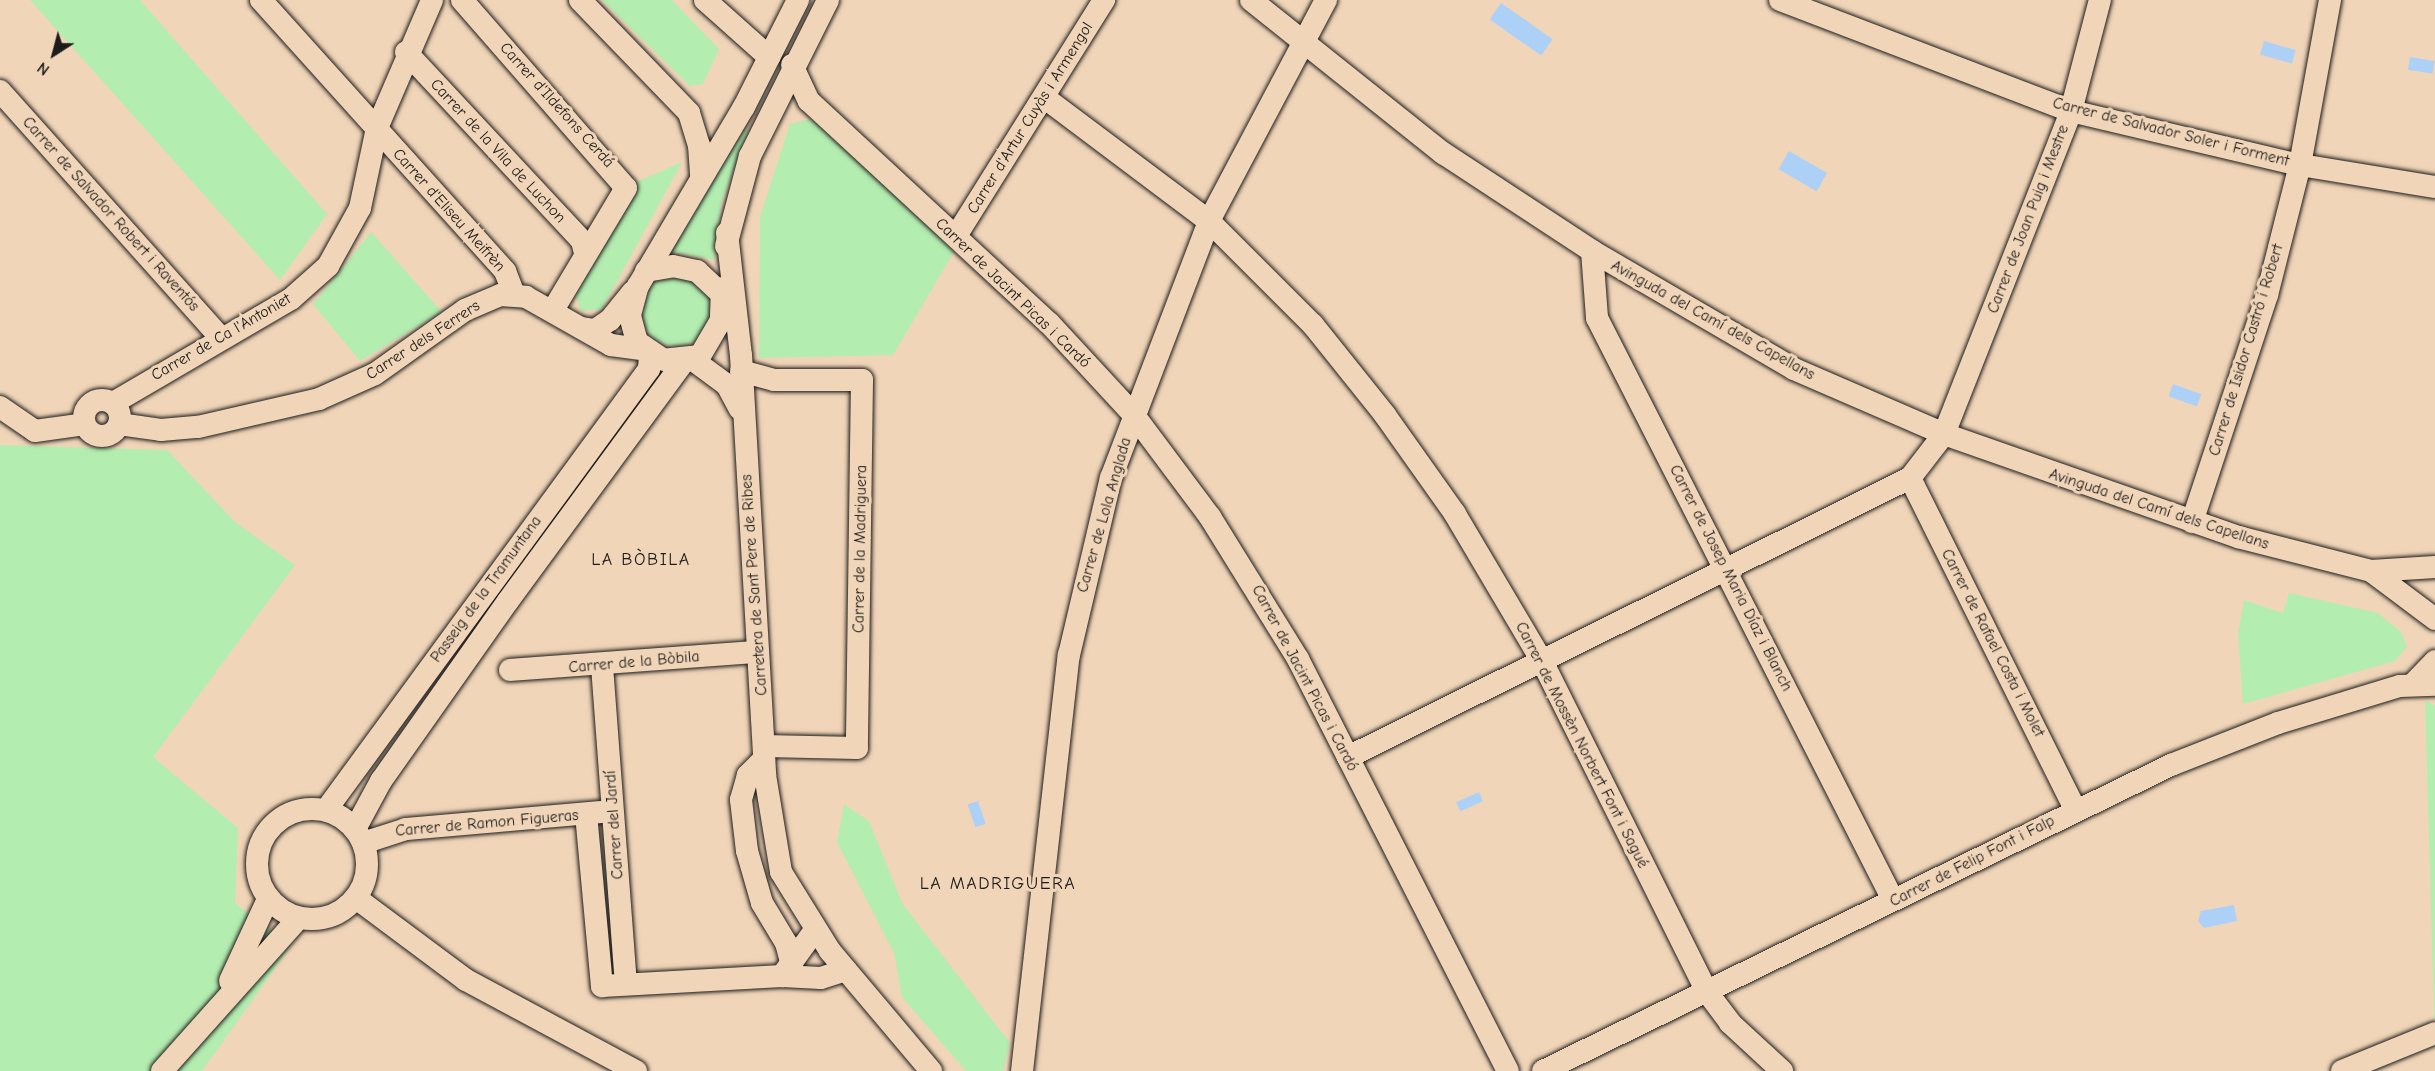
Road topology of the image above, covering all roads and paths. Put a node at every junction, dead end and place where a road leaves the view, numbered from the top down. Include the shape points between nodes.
1 (261, 0) edge
2 (432, 0) edge
3 (462, 0) edge
4 (580, 0) edge
5 (705, 0) edge
6 (798, 0) edge
7 (828, 0) edge
8 (1104, 0) edge
9 (1251, 0) edge
10 (1326, 0) edge
11 (1780, 0) edge
12 (2100, 0) edge
13 (2330, 0) edge
14 (1302, 42) junction
15 (406, 52) junction
16 (769, 57) junction
17 (792, 65) junction
18 (0, 91) edge
19 (1045, 98) junction
20 (808, 100) junction
21 (771, 108) junction
22 (2071, 111) junction
23 (377, 128) junction
24 (2300, 165) junction
25 (701, 176) junction
26 (2435, 187) edge
27 (1209, 221) junction
28 (956, 236) junction
29 (1592, 251) junction
30 (585, 253) junction
31 (642, 278) junction
32 (514, 295) junction
33 (729, 301) junction
34 (553, 310) junction
35 (582, 328) junction
36 (221, 338) junction
37 (648, 358) junction
38 (689, 361) junction
39 (741, 371) junction
40 (0, 407) edge
41 (741, 412) junction
42 (116, 414) junction
43 (1133, 414) junction
44 (9, 428) edge
45 (1944, 434) junction
46 (1910, 478) junction
47 (2192, 522) junction
48 (2435, 567) edge
49 (1729, 571) junction
50 (2371, 571) junction
51 (2435, 619) edge
52 (757, 652) junction
53 (2435, 661) edge
54 (1543, 663) junction
55 (602, 666) junction
56 (510, 670) dead end
57 (2425, 684) edge
58 (764, 753) junction
59 (1348, 757) junction
60 (2075, 809) junction
61 (326, 810) junction
62 (614, 811) junction
63 (586, 814) junction
64 (359, 836) junction
65 (356, 898) junction
66 (268, 899) junction
67 (1893, 900) junction
68 (299, 918) junction
69 (815, 930) junction
70 (846, 970) junction
71 (787, 971) junction
72 (626, 984) junction
73 (1707, 992) junction
74 (223, 996) junction
75 (2435, 1033) edge
76 (162, 1071) edge
77 (636, 1071) edge
78 (931, 1071) edge
79 (1022, 1071) edge
80 (1508, 1071) edge
81 (1543, 1071) edge
82 (1782, 1071) edge
83 (2342, 1071) edge

1 - 23 street, Carrer d'Eliseu Meifrèn
2 - 15 street, Carrer de Ca l'Antoniet
3 - 30 street, Carrer d'Ildefons Cerdá via 621,176 626,188
4 - 25 street via 689,113 699,144
5 - 16 street
6 - 16 street
7 - 17 street, Carretera de Sant Pere de Ribes
8 - 19 street, Carrer d'Artur Cuyàs i Armengol
9 - 14 street, Avinguda del Camí dels Capellans
10 - 14 street, Carrer de Lola Anglada
11 - 22 street, Carrer de Salvador Soler i Forment
12 - 22 street, Carrer de Joan Puig i Mestre
13 - 24 street, Carrer de Isidor Castró i Robert
14 - 27 street, Carrer de Lola Anglada
14 - 29 street, Avinguda del Camí dels Capellans via 1443,153
15 - 23 street, Carrer de Ca l'Antoniet
15 - 30 street, Carrer de la Vila de Luchon via 582,242
16 - 25 street
17 - 20 street, Carrer de Jacint Picas i Cardó
17 - 21 street, Carretera de Sant Pere de Ribes
18 - 36 street, Carrer de Salvador Robert i Raventós
19 - 27 street, Carrer de Mossèn Norbert Font i Sagué
19 - 28 street, Carrer d'Artur Cuyàs i Armengol
20 - 21 street via 798,96
20 - 28 street, Carrer de Jacint Picas i Cardó
21 - 33 street, Carretera de Sant Pere de Ribes via 742,177 727,232
22 - 24 street, Carrer de Salvador Soler i Forment
22 - 45 street, Carrer de Joan Puig i Mestre
23 - 32 street, Carrer d'Eliseu Meifrèn via 505,271
23 - 36 street, Carrer de Ca l'Antoniet via 360,208 328,266 291,299
24 - 26 street, Carrer de Salvador Soler i Forment
24 - 47 street, Carrer de Isidor Castró i Robert via 2267,295
25 - 31 street
27 - 43 street, Carrer de Lola Anglada
27 - 54 street, Carrer de Mossèn Norbert Font i Sagué via 1313,325 1385,415 1455,514
28 - 43 street, Carrer de Jacint Picas i Cardó
29 - 45 street, Avinguda del Camí dels Capellans via 1794,369
29 - 49 street, Carrer de Josep Maria Díaz i Blanch via 1597,318
30 - 34 street, Carrer d'Ildefons Cerdá
31 - 33 street via 687,268
31 - 35 street via 610,320 595,330
31 - 37 street via 631,328
32 - 34 street
32 - 42 street, Carrer dels Ferrers via 489,298 465,310 375,374 319,399 198,427 161,430
33 - 38 street via 717,333
33 - 39 street, Carretera de Sant Pere de Ribes
34 - 35 street
35 - 37 street via 610,345
36 - 42 street, Carrer de Ca l'Antoniet
37 - 38 street
37 - 61 street, Passeig de la Tramuntana
38 - 41 street, Carretera de Sant Pere de Ribes via 727,385
38 - 64 street, Passeig de la Tramuntana via 646,410 381,781
39 - 41 street, Carretera de Sant Pere de Ribes
39 - 58 street, Carrer de la Madriguera via 766,380 862,380 857,748
40 - 44 street
41 - 52 street, Carretera de Sant Pere de Ribes
42 - 44 street via 91,403 86,424 35,431
43 - 59 street, Carrer de Jacint Picas i Cardó via 1249,573
43 - 79 street, Carrer de Lola Anglada via 1095,536 1069,655
45 - 46 street, Carrer de Joan Puig i Mestre
45 - 47 street, Avinguda del Camí dels Capellans
46 - 49 street
46 - 60 street, Carrer de Rafael Costa i Molet
47 - 50 street, Avinguda del Camí dels Capellans
48 - 50 street, Avinguda del Camí dels Capellans
49 - 54 street
49 - 67 street, Carrer de Josep Maria Díaz i Blanch
50 - 51 street, Avinguda del Camí dels Capellans
52 - 55 street, Carrer de la Bòbila
52 - 58 street, Carretera de Sant Pere de Ribes
53 - 57 street, Carrer de Felip Font i Falp
54 - 59 street
54 - 73 street, Carrer de Mossèn Norbert Font i Sagué
55 - 56 street, Carrer de la Bòbila
55 - 62 street, Carrer del Jardí
57 - 60 street, Carrer de Felip Font i Falp via 2278,723
58 - 69 street, Carretera de Sant Pere de Ribes via 781,873
58 - 71 street via 748,776 741,800 747,851 762,903 786,944
59 - 80 street, Carrer de Jacint Picas i Cardó
60 - 67 street, Carrer de Felip Font i Falp
61 - 64 street
61 - 66 street via 300,809 267,830 256,868
62 - 63 street, Carrer de Ramon Figueras
62 - 72 street, Carrer del Jardí
63 - 64 street, Carrer de Ramon Figueras
63 - 72 street, Carrer del Jardí via 602,986
64 - 65 street via 367,865
65 - 68 street via 327,918
65 - 77 street via 483,991
66 - 68 street
66 - 74 street
67 - 73 street, Carrer de Felip Font i Falp
68 - 74 street
69 - 70 street, Carretera de Sant Pere de Ribes
69 - 71 street
70 - 71 street via 821,978
70 - 78 street, Carretera de Sant Pere de Ribes
71 - 72 street
73 - 81 street, Carrer de Felip Font i Falp
73 - 82 street, Carrer de Mossèn Norbert Font i Sagué via 1730,1023
74 - 76 street
75 - 83 street

